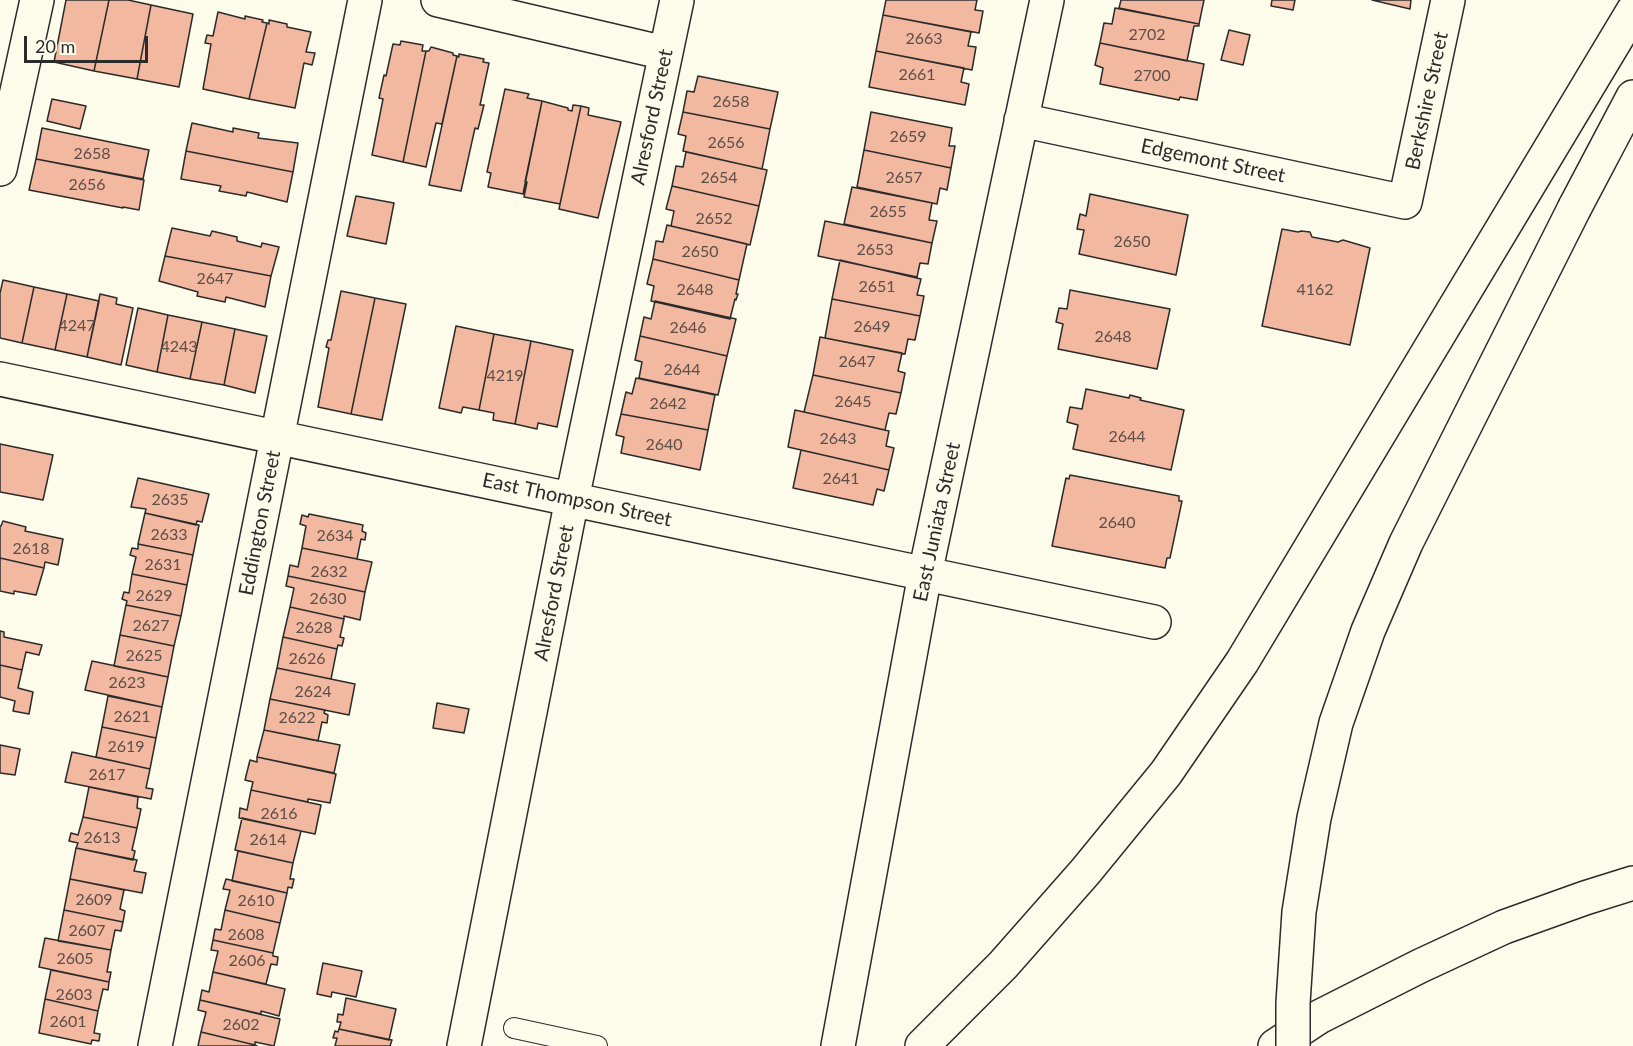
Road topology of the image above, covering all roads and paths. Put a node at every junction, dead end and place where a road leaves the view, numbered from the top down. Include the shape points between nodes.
1 (38, 0) edge
2 (365, 0) edge
3 (438, 0) edge
4 (677, 0) edge
5 (1047, 0) edge
6 (1448, 0) edge
7 (1633, 10) edge
8 (666, 53) junction
9 (1633, 96) edge
10 (1021, 120) junction
11 (0, 169) edge
12 (1405, 202) joint
13 (0, 379) edge
14 (277, 439) junction
15 (572, 499) junction
16 (925, 574) junction
17 (1154, 622) dead end
18 (1633, 883) edge
19 (514, 1028) dead end
20 (155, 1046) edge
21 (464, 1046) edge
22 (597, 1046) edge
23 (838, 1046) edge
24 (922, 1046) edge
25 (1275, 1046) edge
26 (1293, 1046) edge

1 - 11 main road
2 - 14 main road, Eddington Street
3 - 8 main road
4 - 8 main road, Alresford Street
5 - 10 main road, East Juniata Street
6 - 12 main road, Berkshire Street
7 - 24 main road via 1242,662 1166,773 1010,956
8 - 15 main road, Alresford Street
9 - 26 main road, bridge via 1406,543 1368,631 1336,723 1314,818 1299,912
10 - 12 main road, Edgemont Street
10 - 16 main road, East Juniata Street
13 - 14 main road, East Thompson Street
14 - 15 main road, East Thompson Street
14 - 20 main road, Eddington Street
15 - 16 main road, East Thompson Street
15 - 21 main road, Alresford Street
16 - 17 main road, East Thompson Street
16 - 23 main road, East Juniata Street
18 - 25 main road via 1504,927 1319,1017
19 - 22 lane

